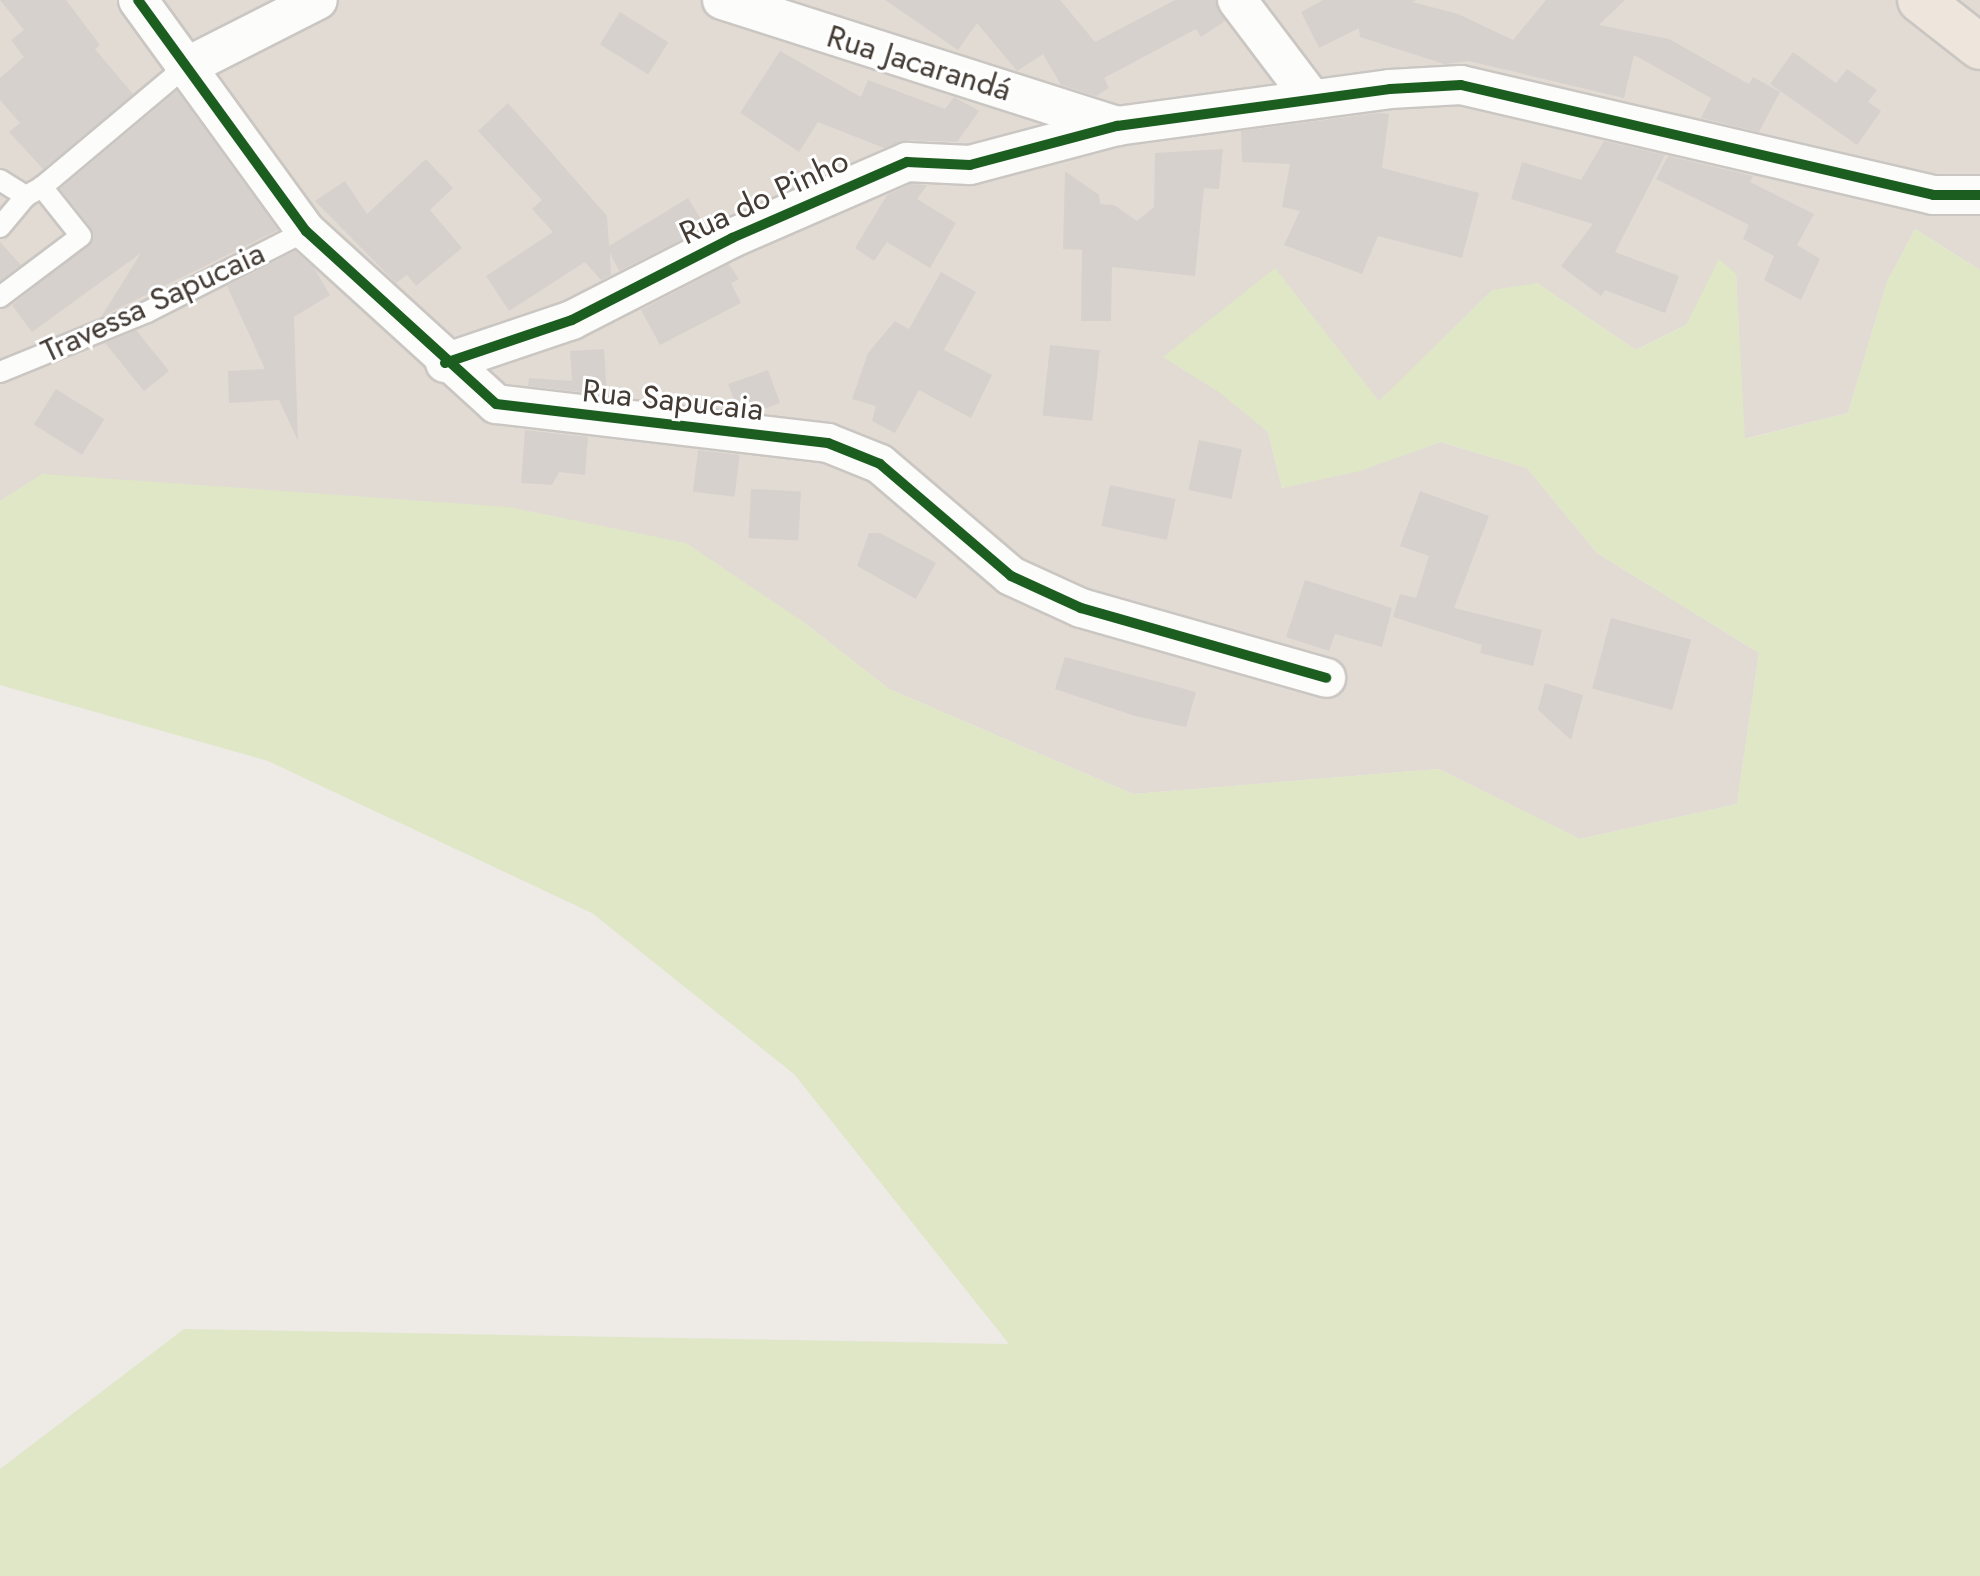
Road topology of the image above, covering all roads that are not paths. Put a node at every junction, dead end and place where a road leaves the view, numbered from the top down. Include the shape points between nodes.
1 (138, 0) edge
2 (318, 0) edge
3 (722, 0) edge
4 (1237, 0) edge
5 (1920, 0) edge
6 (1980, 47) edge
7 (184, 68) junction
8 (1311, 98) junction
9 (1117, 126) junction
10 (0, 180) edge
11 (34, 191) junction
12 (1933, 195) junction
13 (1980, 195) edge
14 (1980, 215) edge
15 (0, 227) edge
16 (306, 231) junction
17 (0, 297) edge
18 (445, 363) junction
19 (0, 372) edge
20 (1326, 678) dead end

1 - 7 street, Rua Sapucaia
2 - 7 street
3 - 9 street, Rua Jacarandá
4 - 8 street
5 - 6 highway
7 - 11 lane
7 - 16 street, Rua Sapucaia
8 - 9 street, Rua do Pinho
8 - 12 street, Rua do Pinho via 1461,85
9 - 18 street, Rua do Pinho via 970,165 907,162 732,238 572,320
10 - 11 lane
11 - 15 lane
11 - 17 lane via 81,236
12 - 13 street
12 - 14 street
16 - 18 street, Rua Sapucaia
16 - 19 lane, Travessa Sapucaia via 147,312
18 - 20 street, Rua Sapucaia via 496,404 828,443 880,464 1011,576 1081,608

